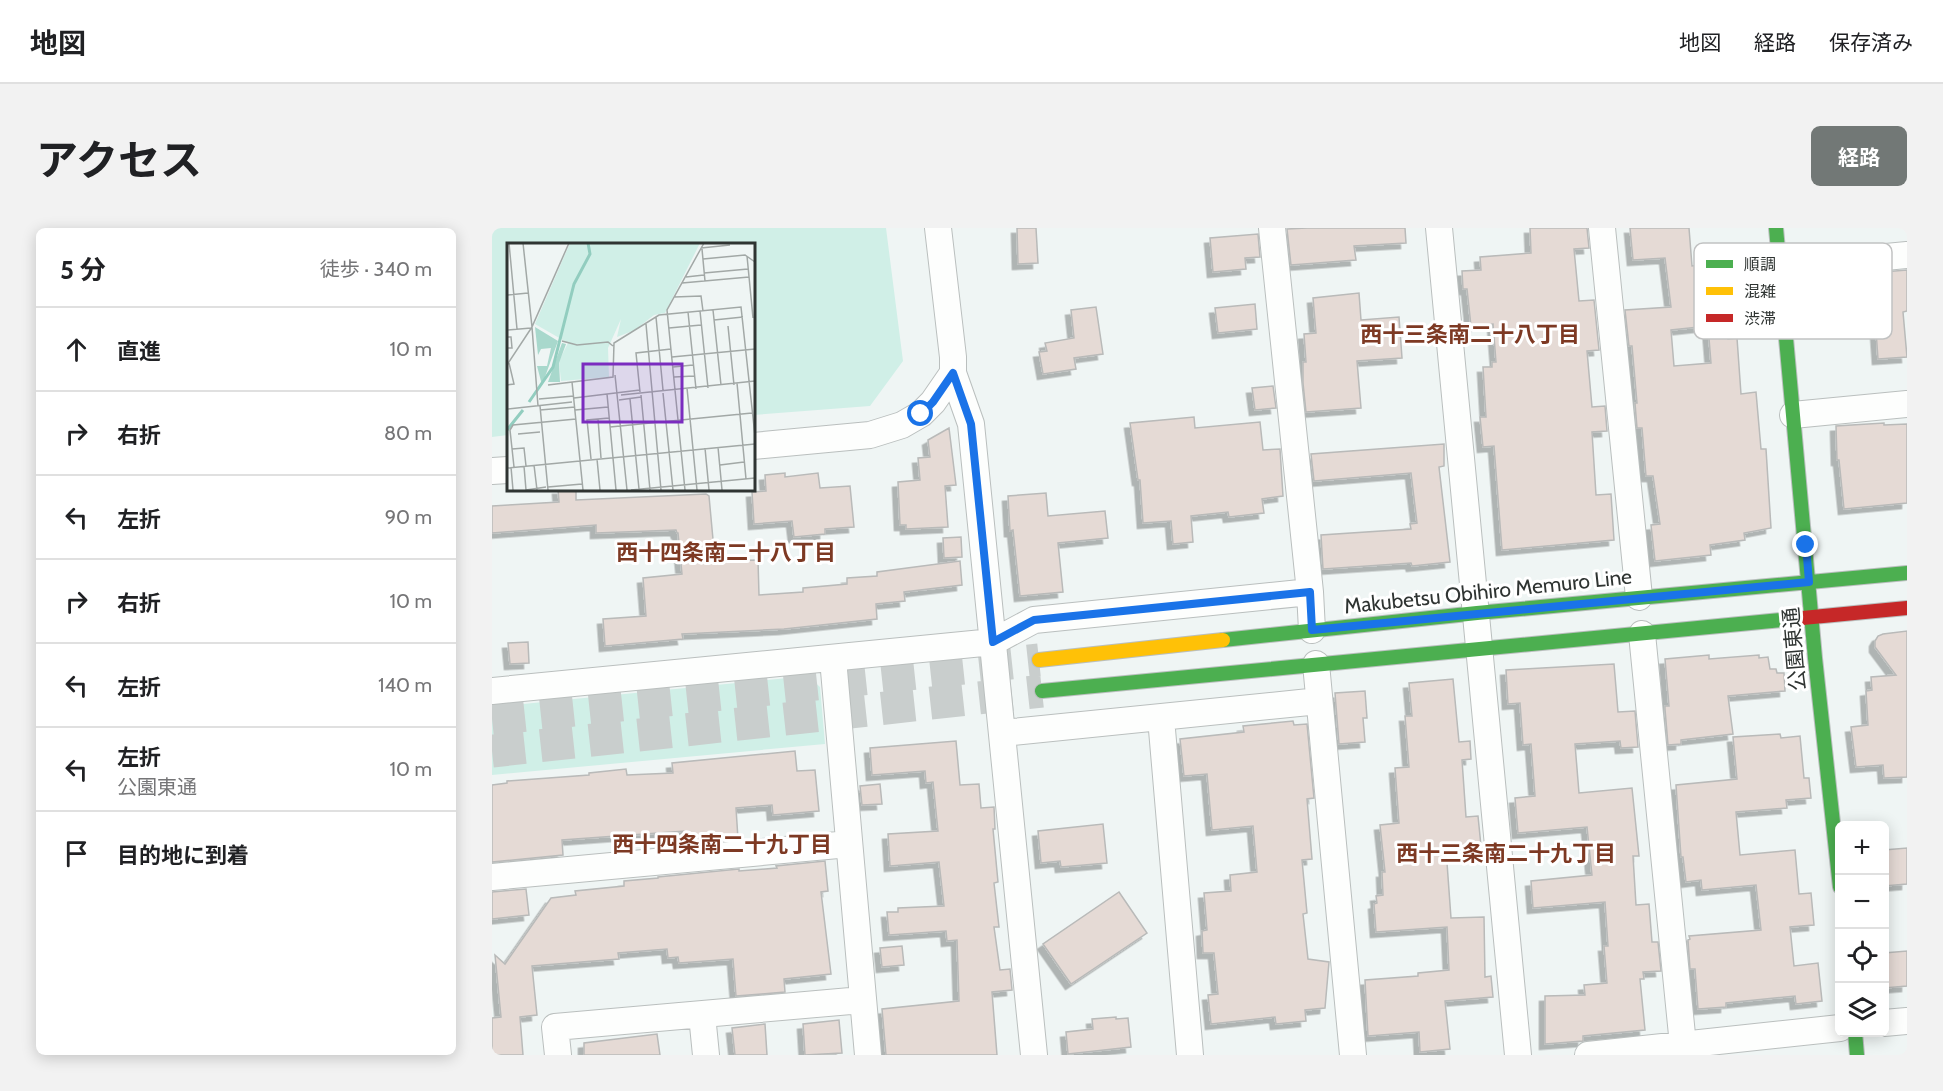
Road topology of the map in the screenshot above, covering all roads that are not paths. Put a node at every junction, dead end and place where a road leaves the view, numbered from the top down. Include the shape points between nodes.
1 (938, 228) edge
2 (1272, 228) edge
3 (1439, 228) edge
4 (1602, 228) edge
5 (1776, 228) edge
6 (1778, 243) edge
7 (1907, 255) edge
8 (1892, 256) edge
9 (1786, 339) edge
10 (953, 373) junction
11 (1907, 404) edge
12 (1793, 415) junction
13 (754, 446) edge
14 (507, 470) edge
15 (492, 471) edge
16 (1907, 573) edge
17 (1809, 582) junction
18 (1310, 592) junction
19 (1639, 597) junction
20 (1907, 608) edge
21 (1477, 613) junction
22 (1812, 617) junction
23 (1312, 630) junction
24 (1642, 634) junction
25 (993, 642) junction
26 (1480, 648) junction
27 (832, 659) junction
28 (1039, 660) tunnel mouth
29 (1316, 664) junction
30 (492, 691) edge
31 (1042, 691) tunnel mouth
32 (1319, 701) junction
33 (1161, 718) junction
34 (1003, 733) junction
35 (849, 844) junction
36 (1838, 875) edge
37 (492, 877) edge
38 (862, 1000) junction
39 (702, 1015) junction
40 (1907, 1021) edge
41 (1889, 1023) edge
42 (1835, 1029) edge
43 (1855, 1037) edge
44 (1684, 1050) edge
45 (558, 1055) edge
46 (706, 1055) edge
47 (868, 1055) edge
48 (1034, 1055) edge
49 (1190, 1055) edge
50 (1353, 1055) edge
51 (1518, 1055) edge
52 (1588, 1055) edge
53 (1857, 1055) edge

1 - 10 street
2 - 18 street
3 - 21 street
4 - 19 street
5 - 6 main road, 公園東通
7 - 8 street
9 - 12 main road, 公園東通
10 - 13 street via 933,402 902,425 870,435
10 - 25 street via 971,424
11 - 12 street
12 - 17 main road, 公園東通
14 - 15 street
16 - 17 main road, Makubetsu Obihiro Memuro Line
17 - 19 main road, Makubetsu Obihiro Memuro Line
17 - 22 main road, 公園東通
18 - 23 street
18 - 25 street via 1034,620
19 - 21 main road, Makubetsu Obihiro Memuro Line
20 - 22 main road
21 - 23 main road, Makubetsu Obihiro Memuro Line
21 - 26 street
22 - 24 main road
22 - 36 main road, 公園東通
23 - 28 main road, Makubetsu Obihiro Memuro Line
24 - 26 main road
24 - 44 street
25 - 27 street
25 - 34 street
26 - 29 main road
26 - 51 street
27 - 30 street
27 - 35 street
29 - 31 main road
29 - 32 street
32 - 33 street
32 - 50 street
33 - 34 street
33 - 49 street
34 - 48 street
35 - 37 street
35 - 38 street
38 - 39 street
38 - 47 street
39 - 45 street via 555,1028
39 - 46 street
40 - 41 street
42 - 44 street
43 - 53 main road
44 - 52 street

